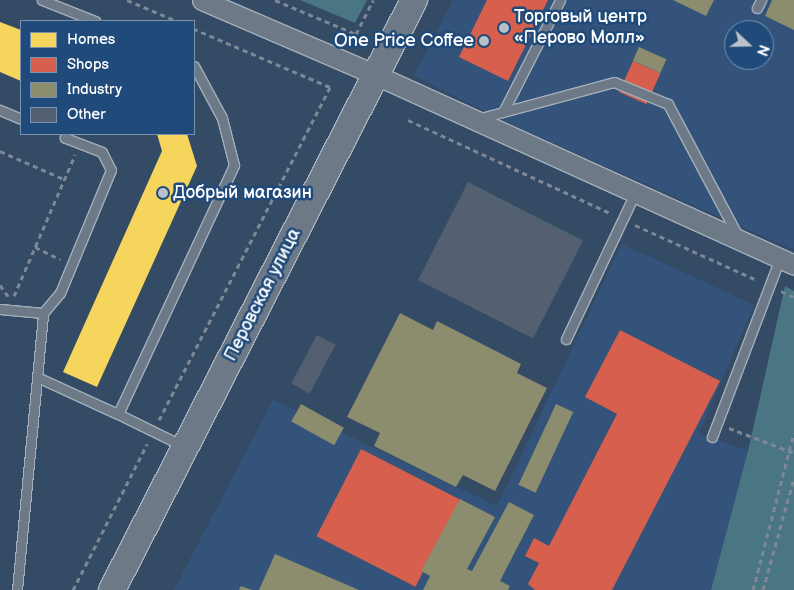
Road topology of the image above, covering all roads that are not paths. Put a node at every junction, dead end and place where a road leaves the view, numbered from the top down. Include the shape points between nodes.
1 (42, 0) edge
2 (202, 0) edge
3 (414, 0) edge
4 (560, 0) edge
5 (92, 20) edge
6 (195, 68) edge
7 (376, 75) junction
8 (0, 110) edge
9 (503, 112) junction
10 (20, 119) edge
11 (473, 120) junction
12 (66, 136) edge
13 (635, 193) junction
14 (740, 240) junction
15 (787, 262) edge
16 (0, 309) edge
17 (43, 313) junction
18 (566, 339) dead end
19 (37, 377) junction
20 (118, 414) junction
21 (712, 437) dead end
22 (185, 447) junction
23 (17, 590) edge
24 (112, 590) edge

1 - 5 lane
2 - 7 street
3 - 7 main road, Перовская улица
4 - 9 lane
6 - 20 lane via 222,118 234,165
7 - 11 street
7 - 22 main road, Перовская улица
8 - 10 lane
9 - 11 lane
9 - 14 lane via 614,82 668,104
11 - 13 street
12 - 17 lane via 102,152 111,170 60,293
13 - 14 street
13 - 18 lane
14 - 15 street
15 - 21 lane via 769,285
16 - 17 lane
17 - 19 lane
19 - 20 lane
19 - 23 lane
20 - 22 lane
22 - 24 main road, Перовская улица

